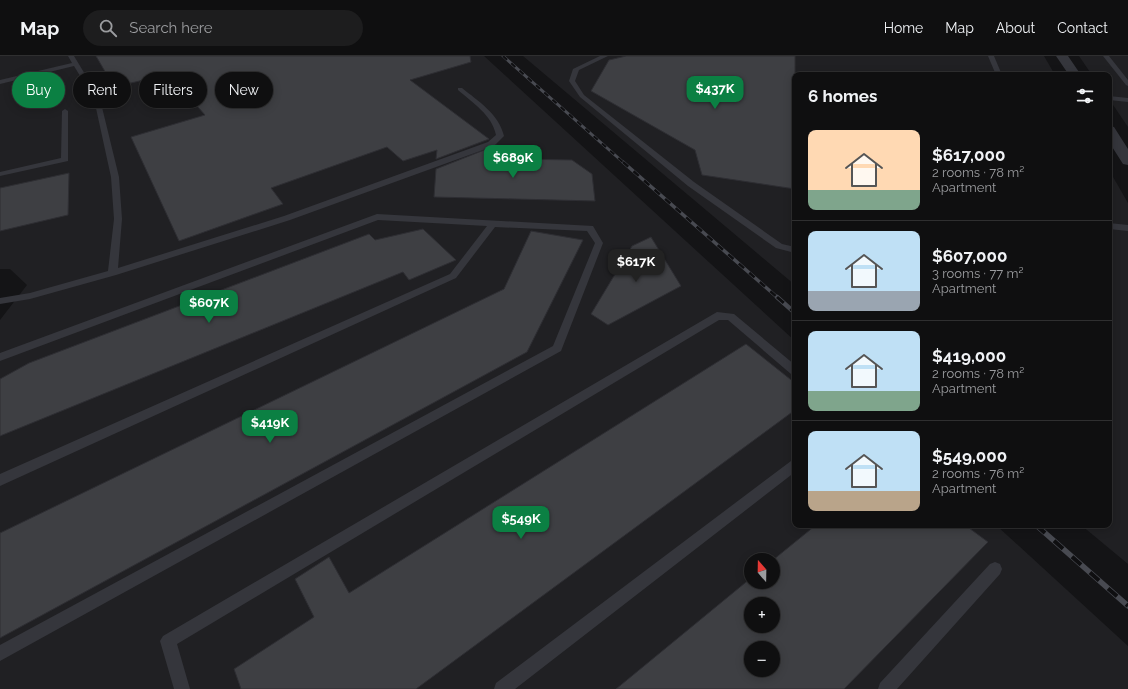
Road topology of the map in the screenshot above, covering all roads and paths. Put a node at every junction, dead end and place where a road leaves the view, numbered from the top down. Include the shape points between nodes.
1 (71, 56) edge
2 (605, 56) edge
3 (991, 56) edge
4 (1062, 56) edge
5 (1106, 56) edge
6 (76, 64) junction
7 (998, 72) edge
8 (1072, 72) edge
9 (0, 82) edge
10 (1128, 84) edge
11 (460, 90) dead end
12 (1112, 98) edge
13 (1128, 100) edge
14 (65, 112) dead end
15 (1112, 133) edge
16 (1124, 147) edge
17 (1128, 160) edge
18 (0, 174) edge
19 (493, 224) junction
20 (1112, 226) edge
21 (1128, 228) edge
22 (792, 249) edge
23 (113, 273) junction
24 (0, 300) edge
25 (0, 357) edge
26 (792, 368) edge
27 (792, 467) edge
28 (0, 480) edge
29 (995, 569) dead end
30 (0, 653) edge
31 (182, 689) edge
32 (502, 689) edge
33 (886, 689) edge

1 - 6 lane
2 - 22 lane via 576,69 572,81 582,96 691,184 779,246
3 - 7 lane
4 - 8 street
5 - 10 lane
6 - 9 lane
6 - 23 lane via 97,99 115,177 118,219
11 - 23 lane via 499,128 500,136 491,144 287,218
12 - 13 lane
14 - 18 lane via 65,159
15 - 16 street
16 - 17 street
19 - 25 lane via 377,217
19 - 28 lane via 453,276
19 - 30 lane via 590,228 599,243 557,348
20 - 21 lane
23 - 24 lane via 30,296
26 - 31 lane via 730,316 717,316 168,640
27 - 32 lane
29 - 33 lane

